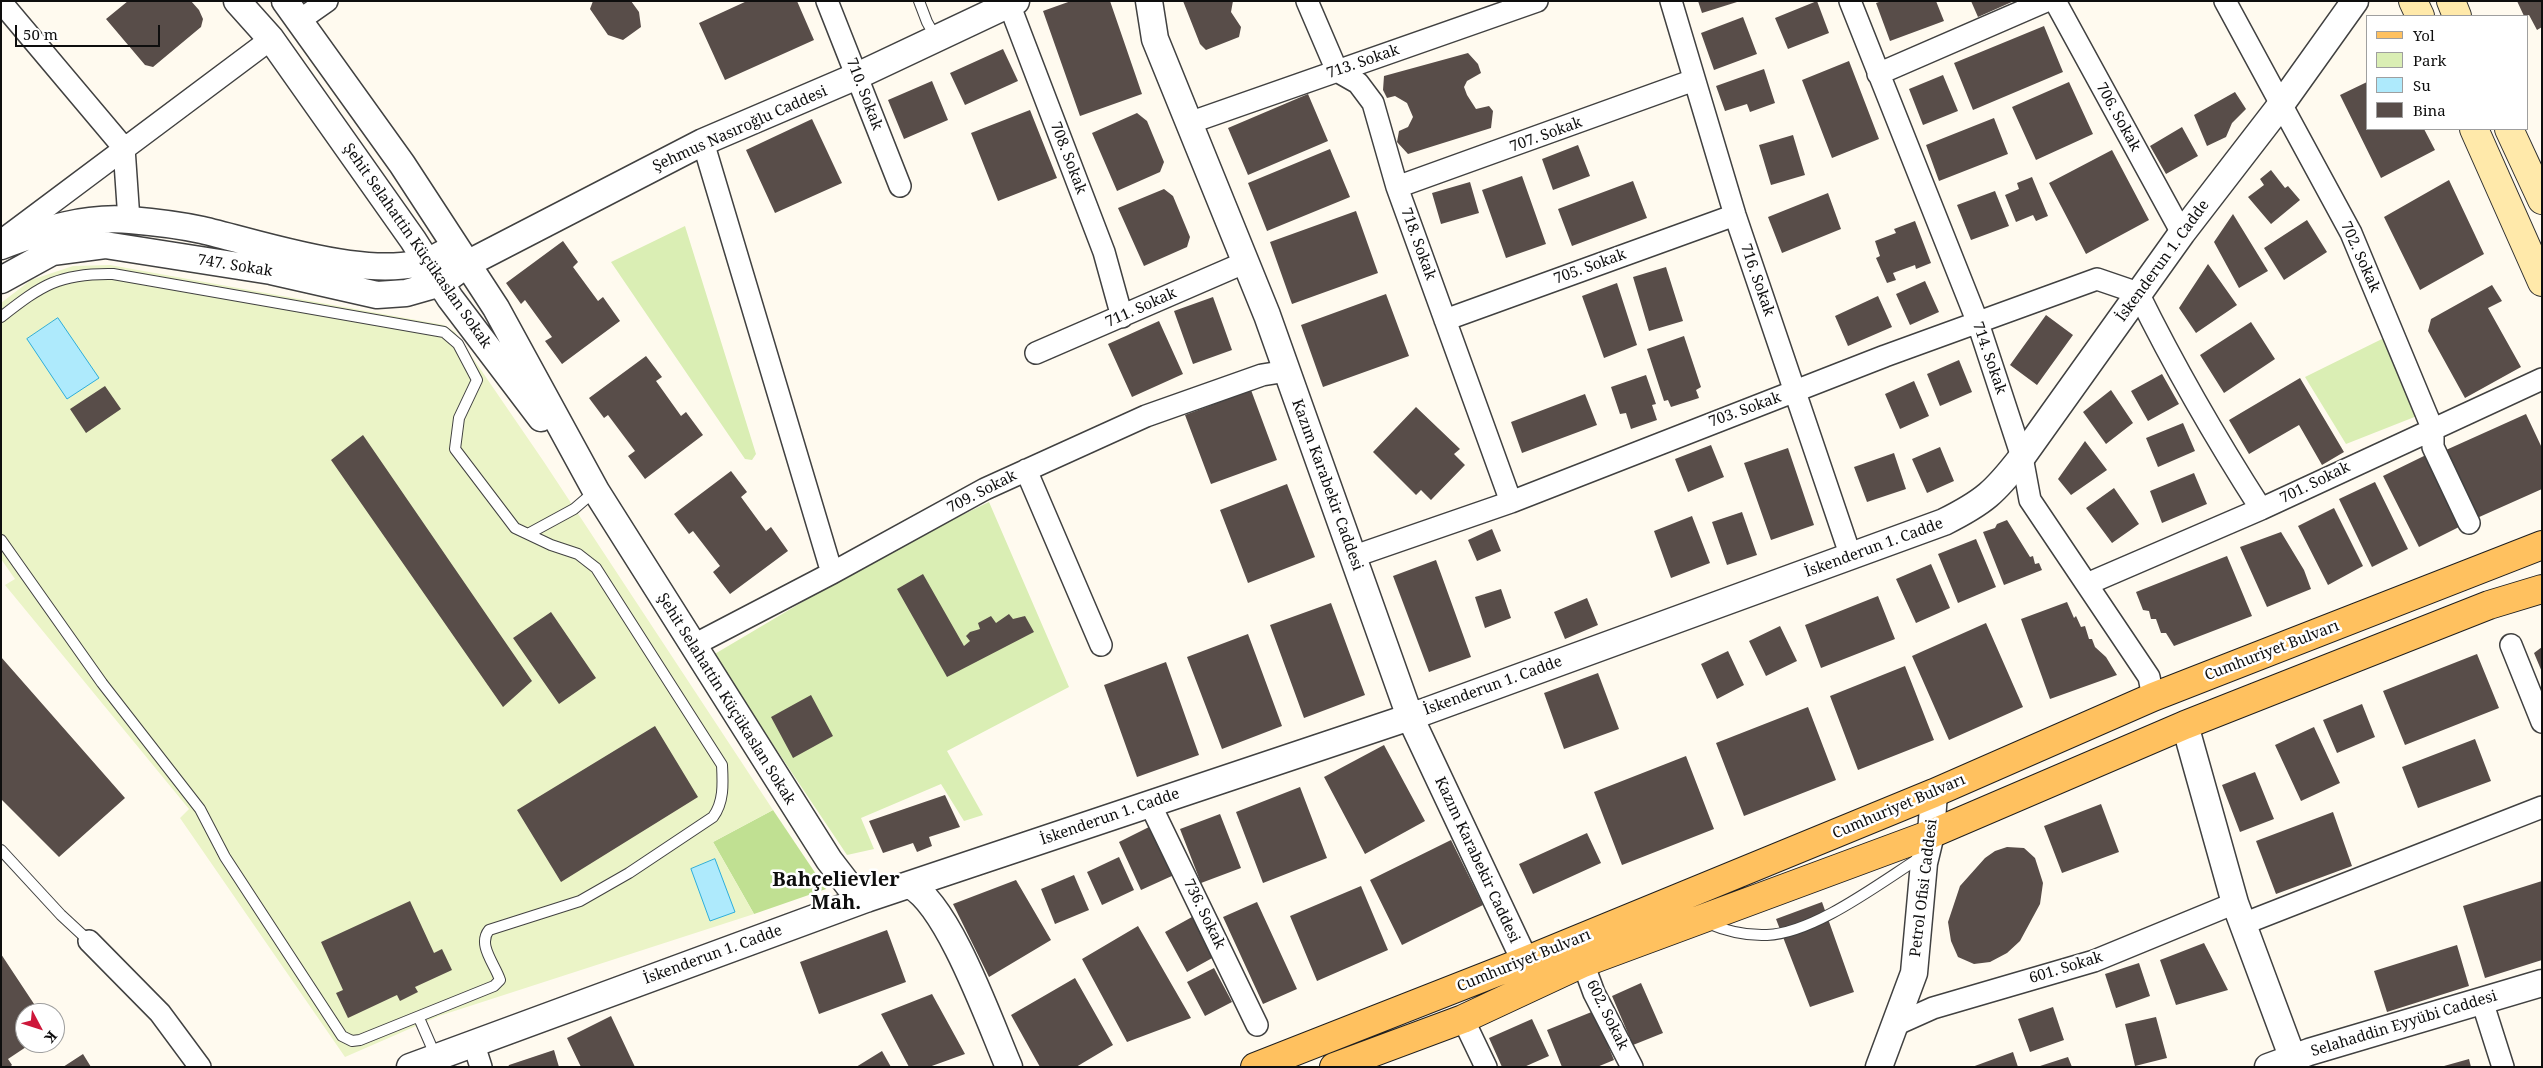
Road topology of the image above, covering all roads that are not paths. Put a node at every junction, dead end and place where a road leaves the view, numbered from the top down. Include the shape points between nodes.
1 (237, 1) edge
2 (327, 1) edge
3 (827, 1) edge
4 (919, 1) edge
5 (1148, 1) edge
6 (1307, 1) edge
7 (1537, 1) edge
8 (1671, 1) edge
9 (1850, 1) edge
10 (2046, 1) edge
11 (2055, 1) edge
12 (2225, 1) edge
13 (2356, 1) edge
14 (2413, 1) edge
15 (2450, 1) edge
16 (1, 2) edge
17 (1011, 2) edge
18 (293, 10) edge
19 (2420, 15) edge
20 (2457, 15) edge
21 (936, 38) junction
22 (271, 39) junction
23 (1337, 71) junction
24 (1878, 74) junction
25 (857, 76) junction
26 (1694, 80) junction
27 (2280, 106) junction
28 (1189, 123) junction
29 (2474, 130) edge
30 (2509, 130) edge
31 (703, 142) junction
32 (124, 148) junction
33 (900, 186) dead end
34 (1397, 187) junction
35 (2542, 200) edge
36 (1735, 215) junction
37 (129, 220) junction
38 (2182, 233) junction
39 (1, 242) edge
40 (1, 246) edge
41 (461, 255) junction
42 (1246, 262) junction
43 (435, 273) junction
44 (1, 280) edge
45 (2542, 282) edge
46 (2138, 293) junction
47 (1, 317) edge
48 (1122, 317) junction
49 (1445, 320) junction
50 (1978, 323) junction
51 (1036, 353) dead end
52 (1287, 371) junction
53 (2542, 379) edge
54 (1794, 392) junction
55 (2433, 430) junction
56 (2022, 457) junction
57 (1026, 470) junction
58 (596, 491) junction
59 (1511, 502) junction
60 (2261, 509) junction
61 (2469, 523) dead end
62 (528, 534) junction
63 (1, 540) edge
64 (2542, 545) edge
65 (1851, 556) junction
66 (1352, 557) junction
67 (832, 573) junction
68 (2087, 584) junction
69 (2542, 589) edge
70 (1101, 645) dead end
71 (2511, 645) dead end
72 (692, 646) junction
73 (2153, 697) junction
74 (1410, 717) junction
75 (2542, 722) edge
76 (2185, 725) junction
77 (1934, 793) junction
78 (1150, 804) junction
79 (2542, 806) edge
80 (1929, 844) junction
81 (1, 850) edge
82 (910, 885) junction
83 (866, 899) junction
84 (2239, 914) junction
85 (1699, 920) junction
86 (89, 941) joint
87 (1524, 961) junction
88 (1583, 963) junction
89 (2542, 983) edge
90 (2482, 1001) junction
91 (419, 1018) junction
92 (1463, 1020) junction
93 (1257, 1025) dead end
94 (1895, 1025) junction
95 (474, 1042) junction
96 (436, 1057) junction
97 (2332, 1057) edge
98 (2294, 1062) edge
99 (200, 1067) edge
100 (410, 1067) edge
101 (481, 1067) edge
102 (1009, 1067) edge
103 (1255, 1067) edge
104 (1334, 1067) edge
105 (1486, 1067) edge
106 (1632, 1067) edge
107 (1879, 1067) edge
108 (2268, 1067) edge
109 (2503, 1067) edge

1 - 22 street, Şehit Selahattin Küçükaslan Sokak
2 - 18 street
3 - 25 street, 710. Sokak
4 - 21 lane
5 - 28 street, Kazım Karabekir Caddesi via 1155,39
6 - 23 street
7 - 23 street, 713. Sokak
8 - 26 street, 716. Sokak
9 - 24 street, 714. Sokak
10 - 24 street
11 - 38 street, 706. Sokak
12 - 27 street, 702. Sokak
13 - 27 street, İskenderun 1. Cadde
14 - 19 main road
15 - 20 main road
16 - 32 street
17 - 21 street, Şehmus Nasıroğlu Caddesi
17 - 48 street, 708. Sokak via 1104,252
18 - 41 street, Şehit Selahattin Küçükaslan Sokak via 402,164
21 - 25 street, Şehmus Nasıroğlu Caddesi
22 - 32 street
22 - 43 street, Şehit Selahattin Küçükaslan Sokak
23 - 28 street, 713. Sokak
23 - 34 street, 718. Sokak via 1358,83 1373,102
24 - 50 street, 714. Sokak
25 - 31 street, Şehmus Nasıroğlu Caddesi
25 - 33 street, 710. Sokak
26 - 34 street, 707. Sokak
26 - 36 street, 716. Sokak
27 - 38 street, İskenderun 1. Cadde
27 - 55 street, 702. Sokak via 2351,233
28 - 42 street, Kazım Karabekir Caddesi
29 - 45 main road
30 - 35 main road
31 - 41 street, Şehmus Nasıroğlu Caddesi
31 - 67 street
32 - 37 street
32 - 39 street
34 - 49 street, 718. Sokak
36 - 49 street, 705. Sokak
36 - 54 street, 716. Sokak
37 - 40 street via 66,224
37 - 43 street via 200,229 313,259
38 - 46 street, İskenderun 1. Cadde
41 - 43 street, 747. Sokak
41 - 58 street, Şehit Selahattin Küçükaslan Sokak via 496,308
42 - 48 street, 711. Sokak
42 - 52 street, Kazım Karabekir Caddesi
43 - 44 street, 747. Sokak via 406,293 377,295 271,271 105,245 52,252
43 - 58 street, Şehit Selahattin Küçükaslan Sokak via 450,298
46 - 50 street, 703. Sokak via 2097,279
46 - 56 street, İskenderun 1. Cadde
46 - 60 street via 2204,419
47 - 62 lane via 45,284 87,274 105,274 444,332 458,344 477,380 459,418 455,449 515,528
48 - 51 street, 711. Sokak
49 - 59 street, 718. Sokak
50 - 54 street, 703. Sokak
50 - 56 street, 714. Sokak
52 - 57 street, 709. Sokak via 1262,375 1146,416
52 - 66 street, Kazım Karabekir Caddesi
53 - 55 street, 701. Sokak
54 - 59 street, 703. Sokak
54 - 65 street, 716. Sokak
55 - 60 street, 701. Sokak
55 - 61 street, 702. Sokak via 2433,447
56 - 65 street, İskenderun 1. Cadde via 1997,489 1976,506 1944,522
56 - 68 street, 714. Sokak via 2030,500
57 - 67 street, 709. Sokak
57 - 70 street
58 - 62 lane via 574,509
58 - 72 street, Şehit Selahattin Küçükaslan Sokak
59 - 66 street, 703. Sokak
60 - 68 street, 701. Sokak
62 - 91 lane via 578,554 596,568 722,765 720,808 714,817 580,902 489,930 484,936 484,944 500,980 494,986
63 - 91 lane via 102,684 200,809 225,857 342,1036 352,1041 360,1040
64 - 73 main road, Cumhuriyet Bulvarı
65 - 74 street, İskenderun 1. Cadde
66 - 74 street, Kazım Karabekir Caddesi
67 - 72 street, 709. Sokak
68 - 73 street, 714. Sokak via 2149,677
69 - 76 main road, Cumhuriyet Bulvarı via 2489,605
71 - 75 street
72 - 83 street, Şehit Selahattin Küçükaslan Sokak via 829,860 849,886
73 - 77 main road, Cumhuriyet Bulvarı
74 - 78 street, İskenderun 1. Cadde
74 - 87 street, Kazım Karabekir Caddesi
76 - 80 main road, Cumhuriyet Bulvarı
76 - 84 street
77 - 80 street, Petrol Ofisi Caddesi
77 - 87 main road, Cumhuriyet Bulvarı
78 - 82 street, İskenderun 1. Cadde
78 - 93 street, 736. Sokak
79 - 84 street, 601. Sokak
80 - 85 main road, Cumhuriyet Bulvarı
80 - 85 lane via 1844,906 1803,926 1768,935 1728,931
80 - 94 street, Petrol Ofisi Caddesi via 1914,972
81 - 86 lane
82 - 83 street, İskenderun 1. Cadde
82 - 102 street via 921,891 931,904 960,952
83 - 95 street, İskenderun 1. Cadde
84 - 94 street, 601. Sokak via 1932,1008
84 - 98 street
85 - 88 main road, Cumhuriyet Bulvarı
86 - 99 street via 160,1013
87 - 103 main road, Cumhuriyet Bulvarı
88 - 92 main road, Cumhuriyet Bulvarı
88 - 106 street, 602. Sokak via 1594,993
89 - 90 street, Selahaddin Eyyübi Caddesi
90 - 97 street, Selahaddin Eyyübi Caddesi
90 - 109 street
91 - 96 lane
92 - 104 main road, Cumhuriyet Bulvarı
92 - 105 street
94 - 107 street, Petrol Ofisi Caddesi
95 - 96 street, İskenderun 1. Cadde
95 - 101 street
96 - 100 street, İskenderun 1. Cadde
97 - 98 street, Selahaddin Eyyübi Caddesi
98 - 108 street, Selahaddin Eyyübi Caddesi

